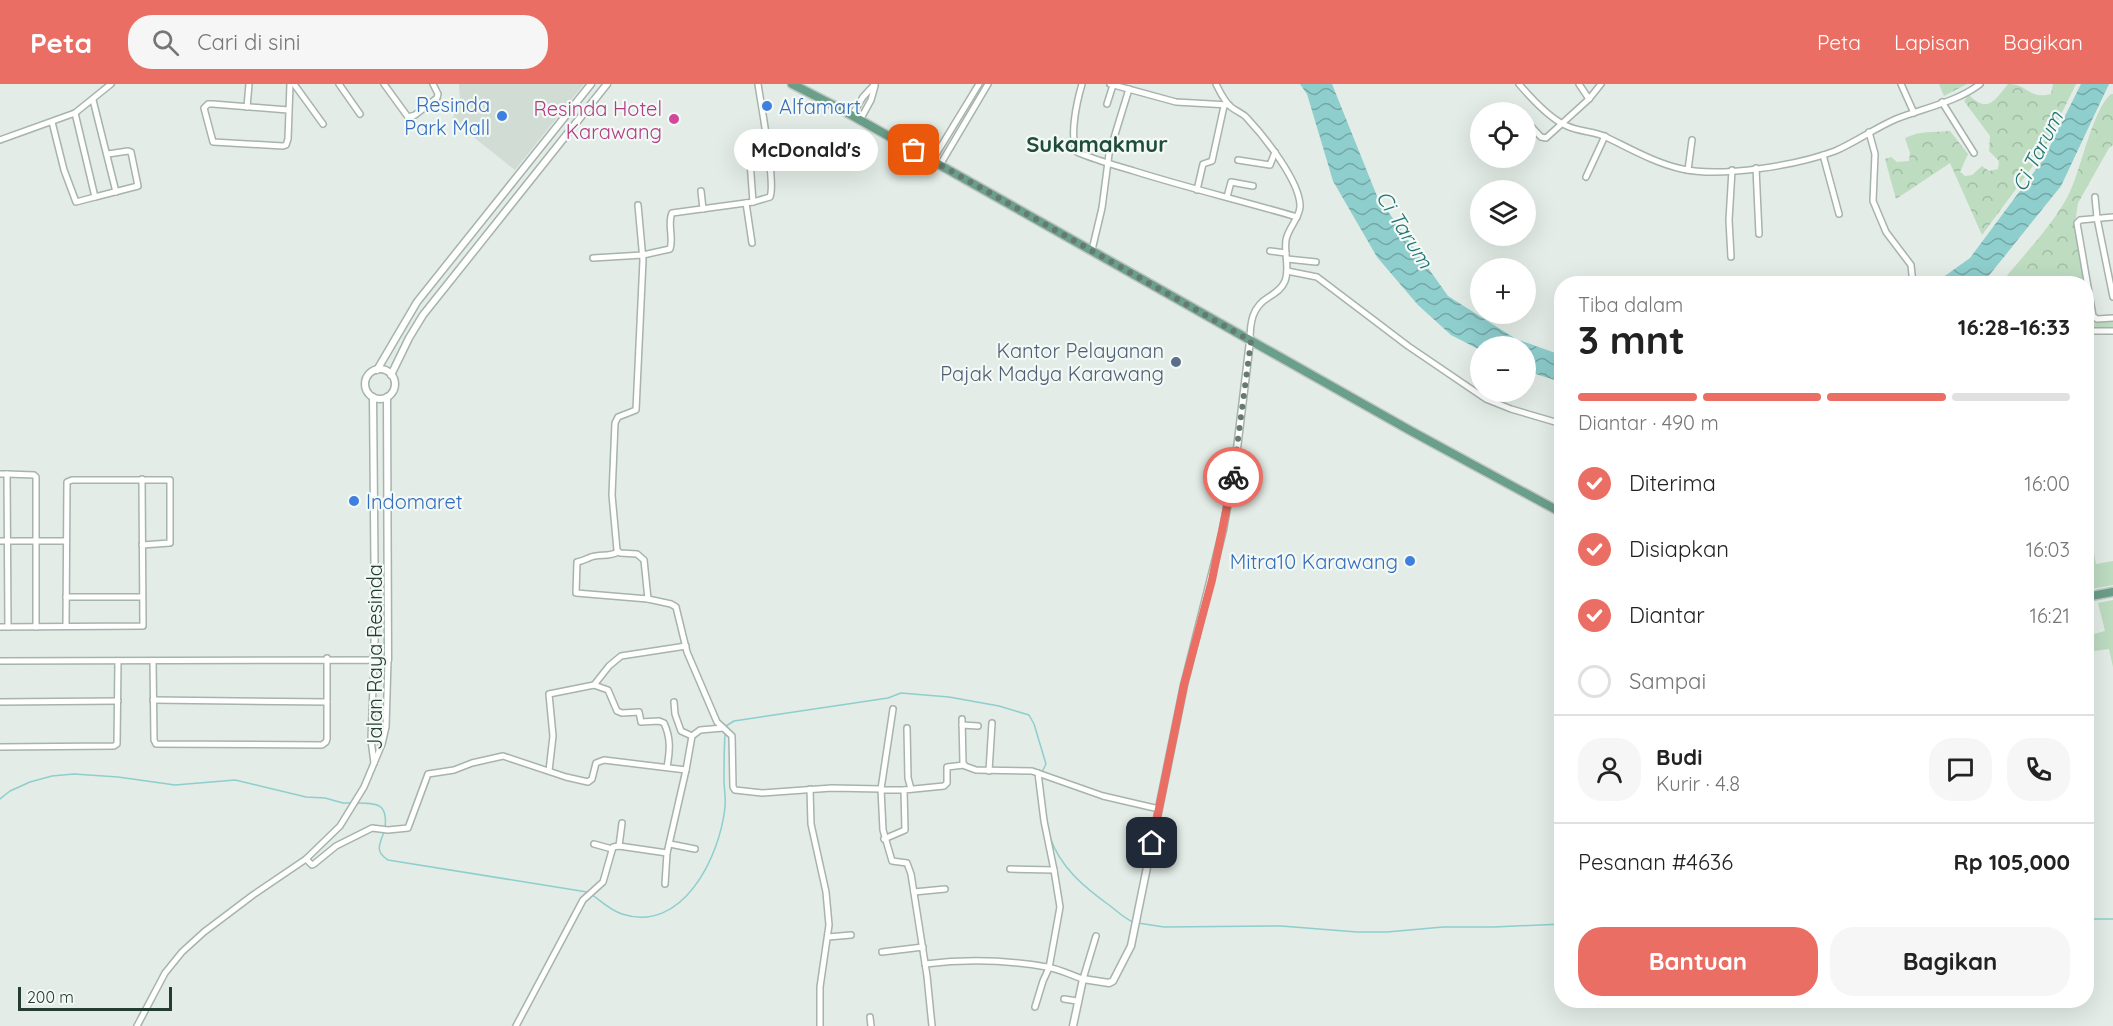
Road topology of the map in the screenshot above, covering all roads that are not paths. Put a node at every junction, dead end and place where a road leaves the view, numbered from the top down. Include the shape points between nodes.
1 (111, 84) edge
2 (249, 84) edge
3 (292, 84) edge
4 (339, 84) edge
5 (384, 84) edge
6 (433, 84) edge
7 (591, 84) edge
8 (607, 84) edge
9 (759, 84) edge
10 (792, 84) edge
11 (875, 84) edge
12 (979, 84) edge
13 (988, 84) edge
14 (1082, 84) edge
15 (1111, 84) edge
16 (1216, 84) edge
17 (1519, 84) edge
18 (1579, 84) edge
19 (1601, 84) edge
20 (1901, 84) edge
21 (1977, 85) edge
22 (1129, 89) junction
23 (1589, 99) junction
24 (93, 100) junction
25 (1942, 102) junction
26 (1107, 104) dead end
27 (1227, 106) junction
28 (247, 107) junction
29 (288, 110) junction
30 (1914, 112) junction
31 (75, 113) junction
32 (568, 113) junction
33 (360, 114) dead end
34 (856, 118) junction
35 (52, 122) junction
36 (579, 122) junction
37 (1561, 123) junction
38 (323, 124) dead end
39 (1536, 131) edge
40 (1869, 132) junction
41 (1605, 136) junction
42 (1692, 140) dead end
43 (0, 141) edge
44 (1275, 152) junction
45 (1974, 153) dead end
46 (108, 154) junction
47 (1823, 155) junction
48 (1238, 160) dead end
49 (750, 161) dead end
50 (936, 163) junction
51 (1108, 164) junction
52 (1756, 168) junction
53 (1688, 170) junction
54 (1732, 170) junction
55 (1586, 177) dead end
56 (1253, 186) dead end
57 (1197, 190) junction
58 (701, 191) dead end
59 (116, 192) junction
60 (1227, 196) junction
61 (95, 197) junction
62 (2095, 197) dead end
63 (749, 202) junction
64 (638, 205) dead end
65 (703, 209) junction
66 (1839, 214) dead end
67 (1297, 217) junction
68 (2113, 217) edge
69 (2097, 218) junction
70 (1759, 234) dead end
71 (1096, 238) junction
72 (1074, 240) junction
73 (752, 243) dead end
74 (458, 250) junction
75 (1092, 250) junction
76 (1270, 251) dead end
77 (643, 255) junction
78 (1286, 256) junction
79 (1731, 257) dead end
80 (593, 258) dead end
81 (469, 259) junction
82 (1316, 262) dead end
83 (1287, 271) junction
84 (1912, 276) edge
85 (2087, 276) edge
86 (2113, 297) edge
87 (2094, 317) edge
88 (2113, 318) edge
89 (2094, 331) edge
90 (2113, 331) edge
91 (1251, 341) junction
92 (376, 370) junction
93 (391, 375) junction
94 (373, 397) junction
95 (387, 397) junction
96 (1554, 422) edge
97 (3, 474) edge
98 (142, 479) junction
99 (1554, 509) edge
100 (3, 541) edge
101 (36, 541) junction
102 (66, 541) junction
103 (142, 544) junction
104 (618, 552) junction
105 (2113, 592) edge
106 (2094, 596) edge
107 (66, 597) junction
108 (142, 597) junction
109 (648, 600) junction
110 (66, 626) junction
111 (0, 627) edge
112 (8, 627) junction
113 (36, 627) junction
114 (686, 646) junction
115 (327, 658) junction
116 (374, 660) junction
117 (388, 660) junction
118 (0, 661) edge
119 (118, 661) junction
120 (153, 662) junction
121 (594, 685) junction
122 (153, 700) junction
123 (118, 701) junction
124 (0, 702) edge
125 (327, 702) junction
126 (674, 702) dead end
127 (893, 709) dead end
128 (992, 723) dead end
129 (978, 726) dead end
130 (907, 728) dead end
131 (726, 730) junction
132 (692, 736) junction
133 (0, 747) edge
134 (374, 765) junction
135 (964, 765) junction
136 (667, 767) junction
137 (686, 770) junction
138 (549, 771) junction
139 (989, 771) junction
140 (1041, 774) junction
141 (810, 789) junction
142 (881, 789) junction
143 (908, 789) junction
144 (1159, 809) junction
145 (622, 823) dead end
146 (884, 839) junction
147 (594, 844) dead end
148 (669, 844) junction
149 (619, 846) junction
150 (612, 849) junction
151 (695, 849) dead end
152 (667, 853) junction
153 (306, 859) junction
154 (1010, 869) dead end
155 (1054, 870) junction
156 (665, 884) dead end
157 (945, 889) dead end
158 (914, 892) junction
159 (851, 935) dead end
160 (828, 936) junction
161 (1096, 936) dead end
162 (923, 946) junction
163 (882, 952) dead end
164 (925, 964) junction
165 (1049, 968) junction
166 (1083, 979) junction
167 (1064, 999) dead end
168 (1077, 1001) junction
169 (1035, 1007) dead end
170 (870, 1017) dead end
171 (137, 1026) edge
172 (516, 1026) edge
173 (820, 1026) edge
174 (871, 1026) edge
175 (932, 1026) edge
176 (1073, 1026) edge

1 - 24 street
2 - 28 street
3 - 29 street
3 - 38 street
4 - 33 street
5 - 6 street via 408,117 437,98
7 - 32 street
8 - 36 street
9 - 63 street via 772,193 764,200
10 - 34 main road
11 - 34 street via 863,97
11 - 34 street via 871,100
12 - 50 street
13 - 50 street
14 - 51 street via 1075,116 1075,147 1077,152
15 - 22 street
15 - 26 street
16 - 27 street
17 - 37 street
18 - 23 street
19 - 23 street
20 - 30 street
21 - 25 street
22 - 27 street via 1176,102
22 - 51 street
23 - 37 street
24 - 31 street
24 - 46 street
25 - 30 street
25 - 45 street
27 - 44 street via 1247,118
27 - 57 street via 1212,161 1203,164
28 - 29 street
28 - 29 street via 205,106 211,141 286,145
30 - 40 street
31 - 35 street
31 - 61 street
32 - 36 street
32 - 74 street
34 - 50 main road
35 - 43 street
35 - 61 street via 75,200 78,203
36 - 81 street
37 - 39 street via 1544,139
37 - 41 street
40 - 47 street
40 - 84 street via 1875,154 1873,201 1886,232 1911,265
41 - 53 street via 1646,157
41 - 55 street
42 - 53 street
44 - 48 street via 1270,165
44 - 67 street via 1298,195
46 - 59 street
46 - 59 street via 128,151 133,155 138,186
47 - 52 street
47 - 66 street
49 - 63 street
50 - 72 main road
51 - 57 street
51 - 71 street
52 - 54 street
52 - 70 street
53 - 54 street
54 - 79 street
56 - 60 street via 1231,182
57 - 60 street
58 - 65 street
59 - 61 street
60 - 67 street
62 - 69 street
63 - 65 street
63 - 73 street
64 - 77 street
65 - 77 street via 672,213 671,247
67 - 78 street via 1288,234
68 - 69 street
69 - 85 street via 2078,223
69 - 86 street
71 - 72 street via 1091,242
71 - 75 street
72 - 75 main road
74 - 81 street
74 - 92 street via 417,302
75 - 91 main road
76 - 78 street
77 - 80 street
77 - 104 street via 636,408 618,417 615,423 612,495
78 - 82 street
78 - 83 street
81 - 93 street via 419,321
83 - 91 street via 1282,288 1254,311
83 - 96 street via 1317,277 1486,399
87 - 88 street
89 - 90 street
91 - 99 main road
91 - 144 street via 1223,530 1184,685
92 - 93 street
92 - 94 street via 368,375 365,385
93 - 95 street via 394,387
94 - 95 street
94 - 116 street, Jalan Raya Resinda
95 - 117 street, Jalan Raya Resinda
97 - 100 street
97 - 101 street via 36,477
98 - 102 street via 69,480
98 - 103 street
98 - 103 street via 170,480 170,543
100 - 101 street
100 - 112 street
101 - 102 street
101 - 113 street
102 - 107 street
103 - 108 street
104 - 109 street via 637,554 644,560
104 - 109 street via 577,562 576,593
105 - 106 main road
107 - 108 street
107 - 110 street
108 - 110 street via 142,626
109 - 114 street via 676,607
110 - 113 street
111 - 112 street
112 - 113 street
114 - 121 street via 621,656
114 - 131 street via 717,722
115 - 116 street
115 - 120 street
115 - 125 street
116 - 117 street
116 - 134 street, Jalan Raya Resinda
117 - 134 street, Jalan Raya Resinda via 385,732
118 - 119 street
119 - 120 street
119 - 123 street
120 - 122 street
121 - 136 street via 608,690 617,711 639,712 641,722 664,723 669,736
121 - 138 street via 549,694 553,736
122 - 125 street
122 - 125 street via 154,740 159,745 322,745 327,742
123 - 124 street
123 - 133 street via 118,741 114,746
126 - 132 street via 681,731
127 - 142 street
128 - 139 street
129 - 135 street via 962,722
130 - 143 street
131 - 132 street via 700,730
131 - 141 street via 733,738 735,790 762,794
132 - 137 street
134 - 153 street via 340,826
135 - 139 street
135 - 143 street via 947,767 944,786
136 - 137 street
136 - 138 street via 604,760 596,763 588,782
137 - 148 street
138 - 153 street via 503,756 431,773 426,777 408,828 372,828 336,846 312,865
139 - 140 street
140 - 144 street via 1102,796
140 - 155 street via 1044,821
141 - 142 street
141 - 160 street via 811,824 826,892
142 - 143 street
142 - 146 street
143 - 146 street via 905,830
144 - 166 street via 1127,957 1113,981
145 - 149 street
146 - 158 street via 892,861 908,864
147 - 150 street
148 - 151 street
148 - 152 street
149 - 150 street
149 - 152 street
150 - 172 street via 603,882 583,900
152 - 156 street
153 - 171 street via 182,952 165,973
154 - 155 street
155 - 165 street via 1060,907
157 - 158 street
158 - 162 street
159 - 160 street
160 - 173 street via 820,987
161 - 166 street
162 - 163 street
162 - 164 street
164 - 165 street via 989,962
164 - 175 street
165 - 166 street
165 - 169 street
166 - 168 street
167 - 168 street
168 - 176 street
170 - 174 street

